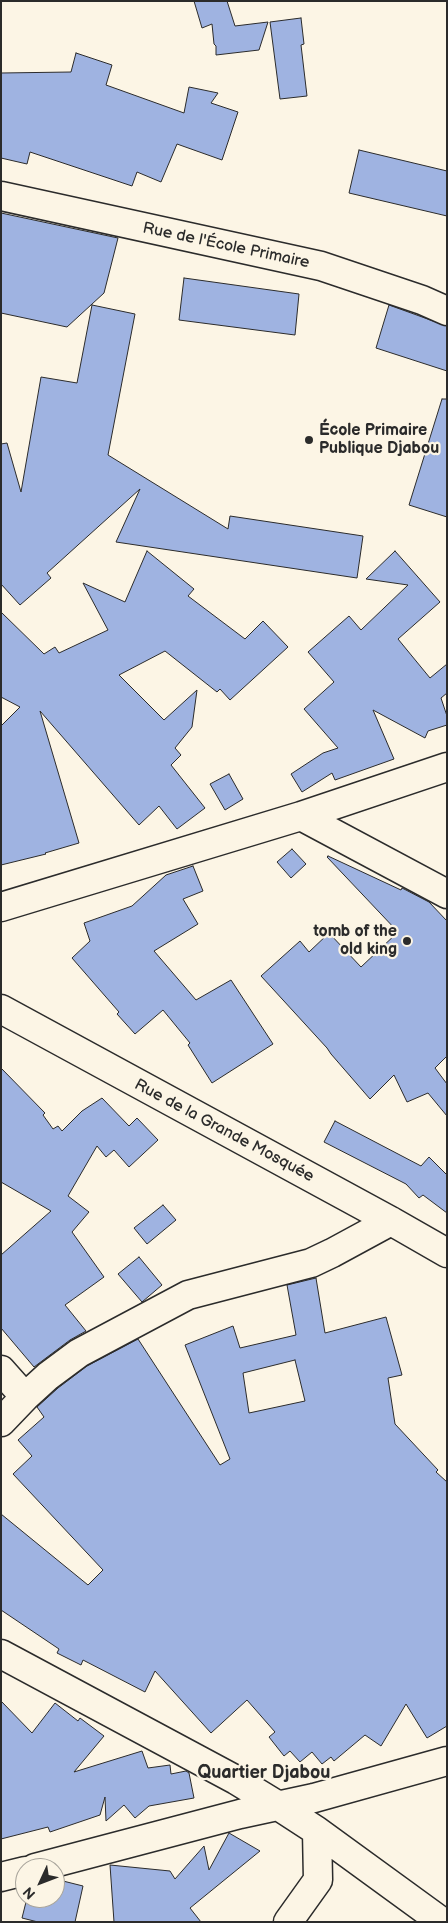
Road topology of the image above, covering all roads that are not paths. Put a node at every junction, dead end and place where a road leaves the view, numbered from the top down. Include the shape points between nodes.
1 (1, 196) edge
2 (447, 311) edge
3 (447, 767) edge
4 (301, 816) junction
5 (447, 894) edge
6 (1, 907) edge
7 (1, 1010) edge
8 (391, 1221) junction
9 (447, 1253) edge
10 (1, 1370) edge
11 (25, 1396) junction
12 (1, 1422) edge
13 (1, 1654) edge
14 (447, 1761) edge
15 (277, 1805) junction
16 (317, 1831) junction
17 (65, 1860) edge
18 (15, 1874) edge
19 (1, 1877) edge
20 (288, 1922) edge
21 (442, 1922) edge

1 - 2 street, Rue de l'École Primaire via 321,266
3 - 4 street
4 - 5 street
4 - 6 street
7 - 8 street, Rue de la Grande Mosquée
8 - 9 street, Rue de la Grande Mosquée
8 - 11 street via 311,1263 188,1295 79,1353
10 - 11 street
11 - 12 street
13 - 15 street
14 - 15 street
15 - 16 street
15 - 17 street
16 - 20 street via 318,1880
16 - 21 street
18 - 19 street

